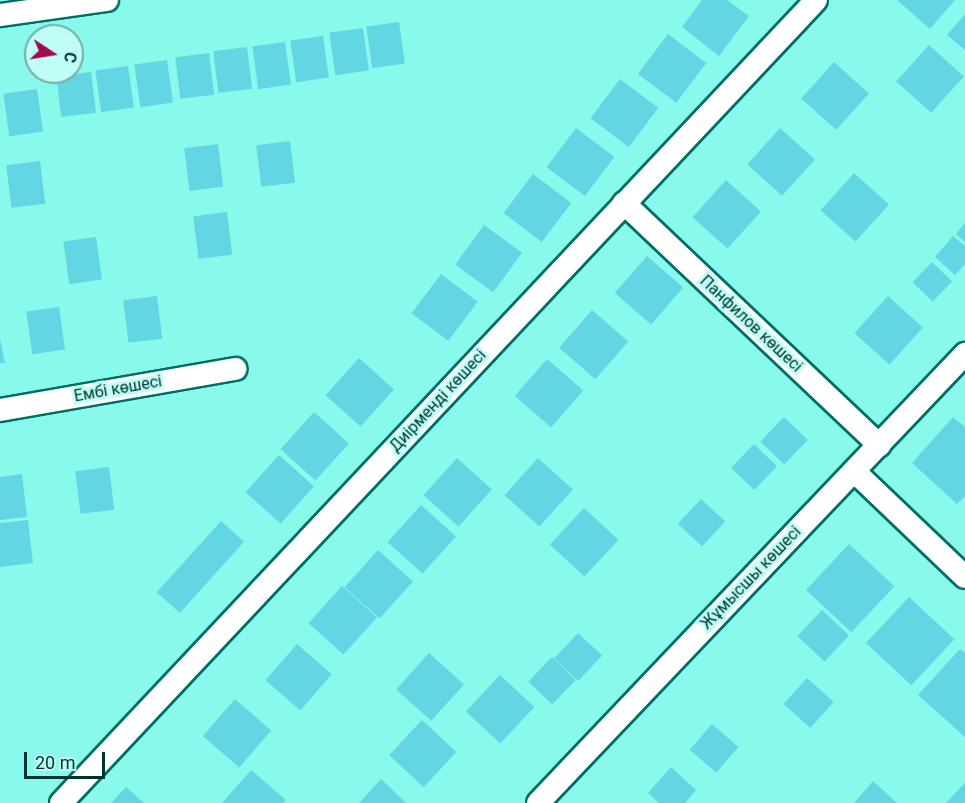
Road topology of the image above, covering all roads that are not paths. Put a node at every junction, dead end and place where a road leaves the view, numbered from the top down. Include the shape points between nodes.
1 (107, 0) edge
2 (816, 0) edge
3 (0, 15) edge
4 (624, 203) junction
5 (965, 354) edge
6 (236, 369) dead end
7 (0, 410) edge
8 (879, 445) junction
9 (854, 471) junction
10 (965, 577) edge
11 (61, 803) edge
12 (537, 803) edge

1 - 3 street
2 - 4 street, Диірменді көшесі
4 - 8 street, Панфилов көшесі
4 - 11 street, Диірменді көшесі
5 - 8 street, Жұмысшы көшесі
6 - 7 street, Ембі көшесі
8 - 9 street, Жұмысшы көшесі
9 - 10 street
9 - 12 street, Жұмысшы көшесі

